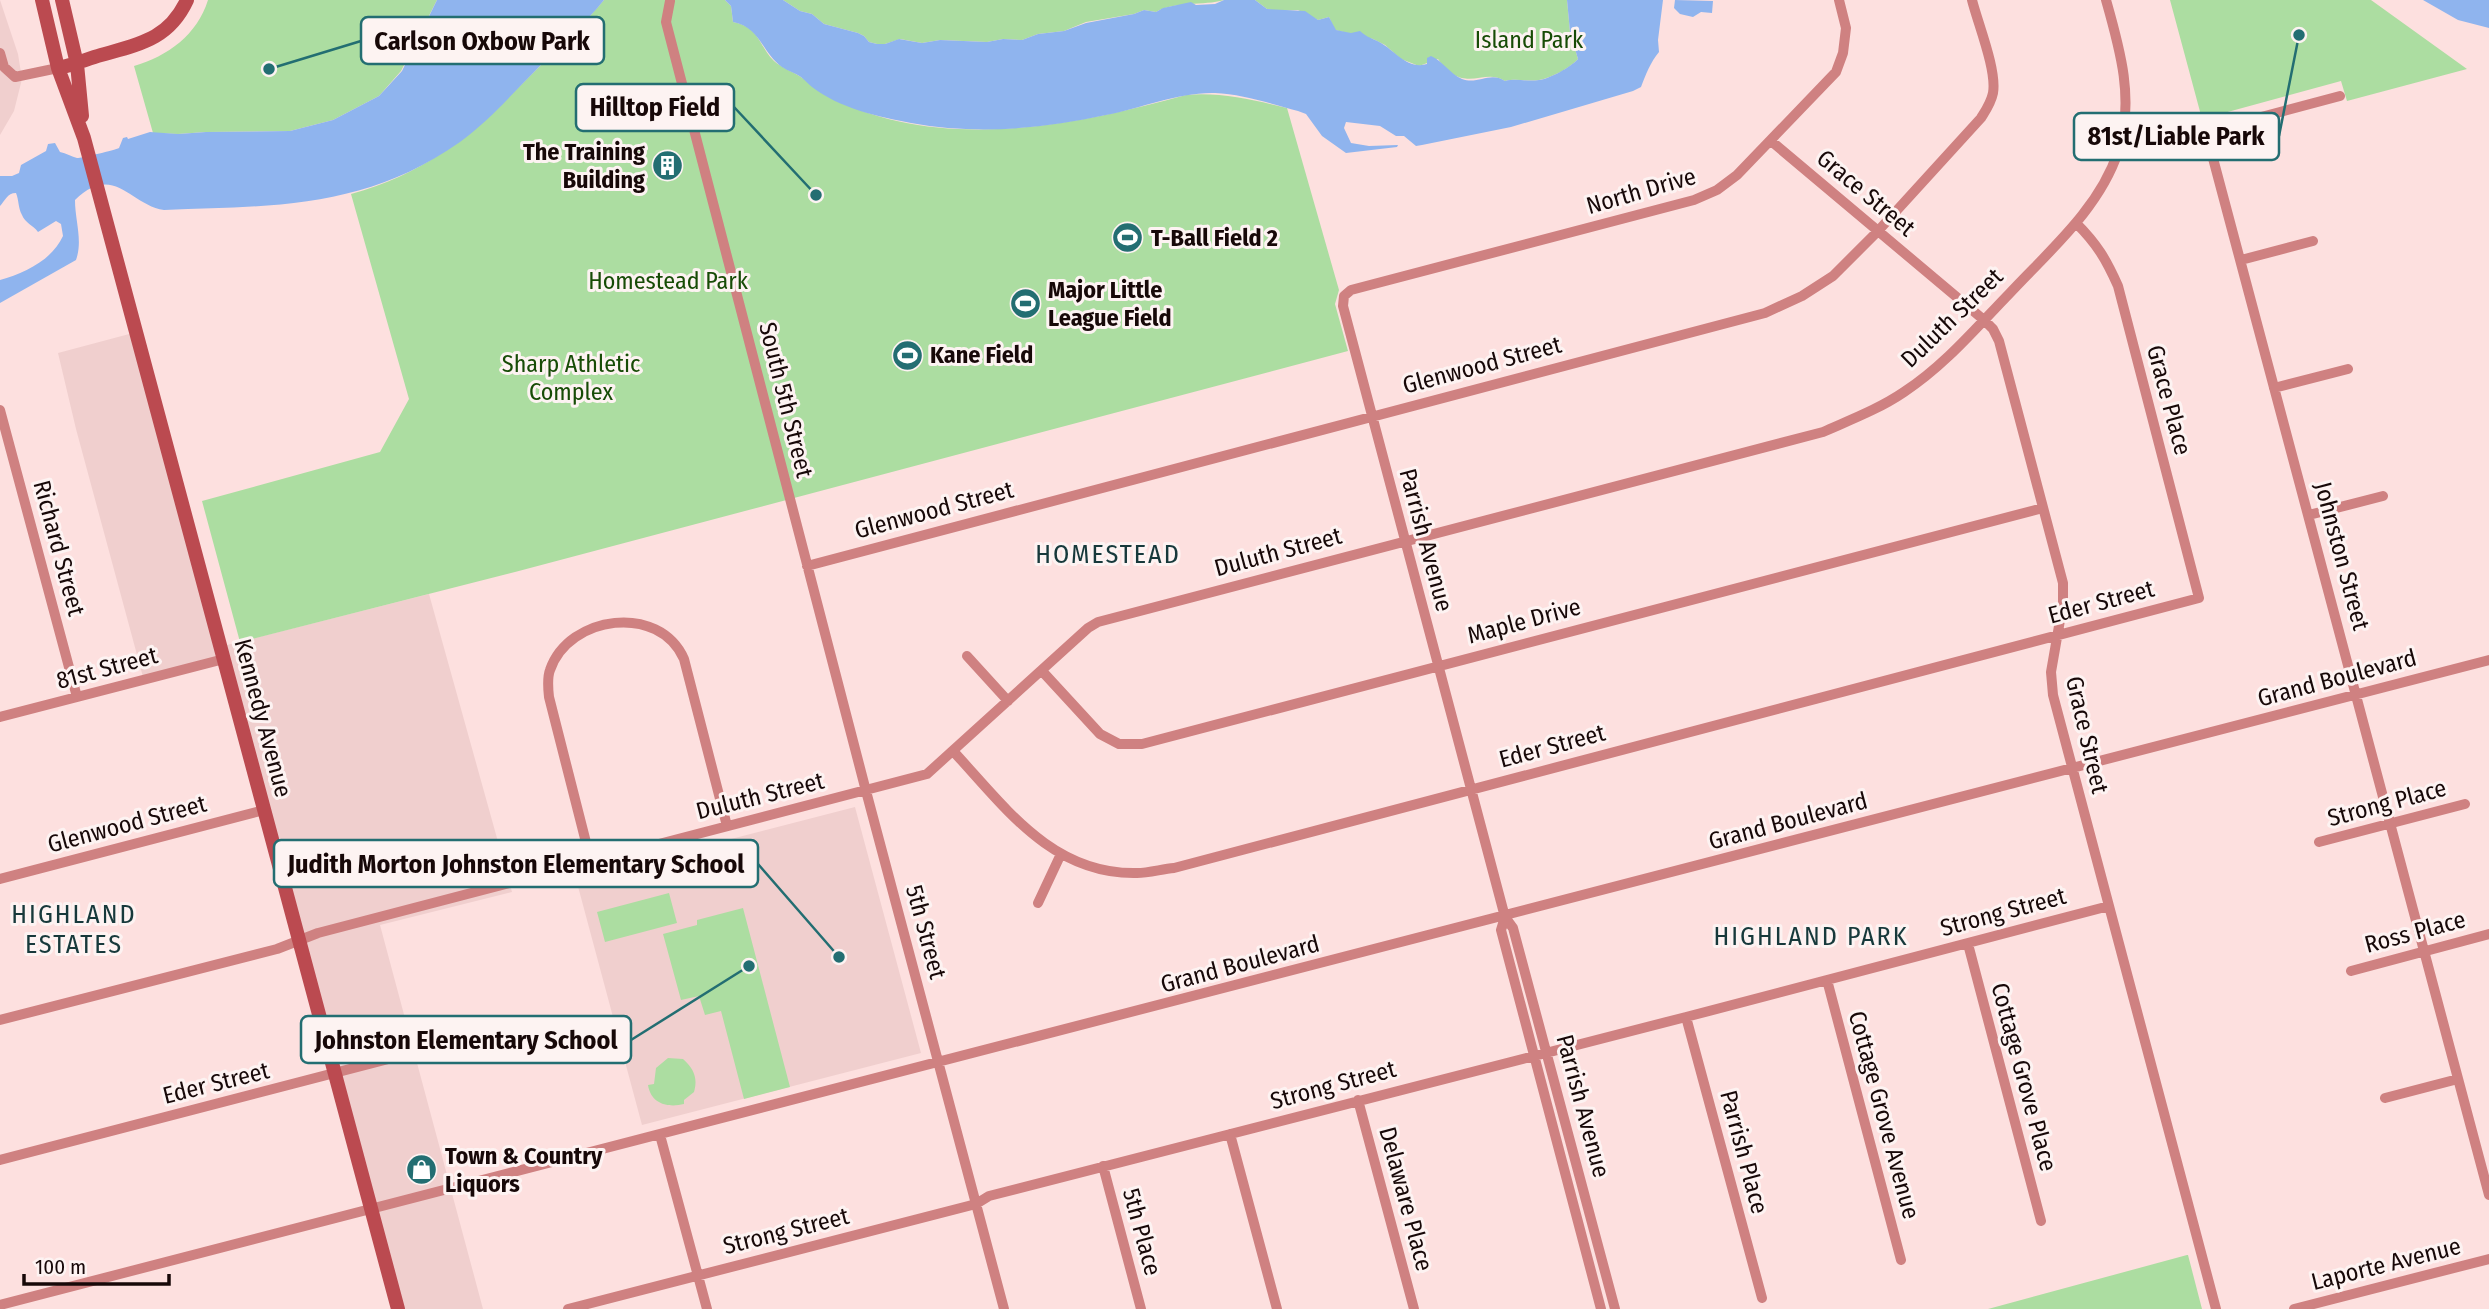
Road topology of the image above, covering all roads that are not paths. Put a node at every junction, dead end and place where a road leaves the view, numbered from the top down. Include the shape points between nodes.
1 (42, 0) edge
2 (62, 0) edge
3 (187, 0) edge
4 (1839, 0) edge
5 (1972, 0) edge
6 (2106, 0) edge
7 (670, 1) edge
8 (0, 53) edge
9 (76, 64) junction
10 (58, 68) junction
11 (2340, 96) dead end
12 (2206, 132) junction
13 (84, 138) junction
14 (1771, 141) junction
15 (2118, 151) junction
16 (2076, 223) junction
17 (1878, 231) junction
18 (2313, 241) dead end
19 (2241, 260) junction
20 (1344, 296) joint
21 (1984, 320) junction
22 (2348, 369) dead end
23 (2274, 388) junction
24 (0, 411) edge
25 (1371, 416) junction
26 (2383, 496) dead end
27 (2043, 508) junction
28 (2309, 515) junction
29 (1405, 540) junction
30 (807, 566) junction
31 (2199, 598) joint
32 (2056, 636) junction
33 (967, 656) dead end
34 (224, 659) junction
35 (2489, 660) edge
36 (1438, 665) junction
37 (1042, 671) junction
38 (2357, 694) junction
39 (77, 697) junction
40 (1007, 701) junction
41 (0, 717) edge
42 (953, 751) junction
43 (2072, 769) junction
44 (1471, 789) junction
45 (866, 791) junction
46 (2465, 804) dead end
47 (264, 810) junction
48 (2391, 824) junction
49 (727, 826) junction
50 (2319, 842) dead end
51 (1060, 856) junction
52 (591, 862) junction
53 (0, 879) edge
54 (1038, 903) dead end
55 (2109, 905) junction
56 (1505, 917) junction
57 (2489, 934) edge
58 (299, 940) junction
59 (1968, 944) junction
60 (2425, 950) junction
61 (2351, 971) dead end
62 (1827, 980) junction
63 (1686, 1017) junction
64 (0, 1020) edge
65 (523, 1024) dead end
66 (1547, 1053) junction
67 (1534, 1055) junction
68 (939, 1062) junction
69 (335, 1075) junction
70 (2458, 1079) junction
71 (2385, 1098) dead end
72 (1358, 1100) junction
73 (1230, 1134) junction
74 (660, 1135) junction
75 (0, 1160) edge
76 (1103, 1166) junction
77 (2489, 1195) edge
78 (976, 1205) junction
79 (371, 1210) junction
80 (2041, 1221) dead end
81 (2489, 1259) edge
82 (1901, 1260) dead end
83 (699, 1275) junction
84 (1762, 1298) dead end
85 (0, 1305) edge
86 (398, 1309) edge
87 (568, 1309) edge
88 (707, 1309) edge
89 (1004, 1309) edge
90 (1141, 1309) edge
91 (1277, 1309) edge
92 (1414, 1309) edge
93 (1601, 1309) edge
94 (1615, 1309) edge
95 (2216, 1309) edge
96 (2294, 1309) edge

1 - 10 street, Kennedy Avenue
2 - 9 street, Kennedy Avenue
3 - 9 street via 176,19 145,43
4 - 14 street, North Drive via 1846,28 1836,72
5 - 17 street, Glenwood Street via 1993,75 1989,106
6 - 15 street, Duluth Street via 2124,75 2126,112
7 - 30 street, South 5th Street via 666,22
8 - 10 street via 8,73 15,76
9 - 10 street
9 - 13 street, Kennedy Avenue
10 - 13 street, Kennedy Avenue
11 - 12 street
12 - 15 street
12 - 19 street, Johnston Street
13 - 34 street, Kennedy Avenue
14 - 17 street, Grace Street
14 - 20 street, North Drive via 1737,175 1695,200 1351,290
15 - 16 street, Duluth Street via 2102,187
16 - 21 street, Duluth Street
16 - 31 street, Grace Place via 2094,241 2118,286
17 - 21 street, Grace Street
17 - 25 street, Glenwood Street via 1833,276 1765,313
18 - 19 street
19 - 23 street, Johnston Street
20 - 25 street, Parrish Avenue
21 - 27 street, Grace Street via 1999,341
21 - 29 street, Duluth Street via 1935,369 1903,393 1823,432
22 - 23 street
23 - 28 street, Johnston Street
24 - 39 street, Richard Street
25 - 29 street, Parrish Avenue
25 - 30 street, Glenwood Street
26 - 28 street
27 - 32 street, Grace Street via 2063,583
27 - 36 street, Maple Drive
28 - 38 street, Johnston Street
29 - 36 street, Parrish Avenue
29 - 37 street, Duluth Street via 1098,622
30 - 45 street, 5th Street
31 - 32 street, Eder Street
32 - 43 street, Grace Street via 2053,695
32 - 44 street, Eder Street
33 - 40 street
34 - 39 street, 81st Street
34 - 47 street, Kennedy Avenue
35 - 38 street, Grand Boulevard
36 - 37 street, Maple Drive via 1132,745 1100,734
36 - 44 street, Parrish Avenue
37 - 40 street, Duluth Street
38 - 43 street, Grand Boulevard
38 - 48 street, Johnston Street
39 - 41 street, 81st Street
40 - 42 street, Duluth Street
42 - 45 street, Duluth Street via 927,774
42 - 51 street, Eder Street via 1022,824
43 - 55 street, Grace Street
43 - 56 street, Grand Boulevard
44 - 51 street, Eder Street via 1174,868 1124,872 1085,866
44 - 56 street, Parrish Avenue
45 - 49 street, Duluth Street
45 - 68 street, 5th Street
46 - 48 street, Strong Place
47 - 53 street, Glenwood Street
47 - 58 street, Kennedy Avenue
48 - 50 street, Strong Place
48 - 60 street, Johnston Street
49 - 52 street, Duluth Street
49 - 52 street via 679,648 658,629 639,623 604,625 571,639 558,653 547,682
51 - 54 street
52 - 58 street, Duluth Street
55 - 59 street, Strong Street
55 - 95 street, Grace Street
56 - 66 street, Parrish Avenue via 1513,928
56 - 67 street, Parrish Avenue via 1501,930
56 - 68 street, Grand Boulevard
57 - 60 street, Ross Place
58 - 64 street, Duluth Street
58 - 69 street, Kennedy Avenue
59 - 62 street, Strong Street
59 - 80 street, Cottage Grove Place
60 - 61 street, Ross Place
60 - 70 street, Johnston Street
62 - 63 street, Strong Street
62 - 82 street, Cottage Grove Avenue
63 - 66 street, Strong Street
63 - 84 street, Parrish Place
65 - 69 street, Eder Street
66 - 67 street, Strong Street
66 - 94 street, Parrish Avenue
67 - 72 street, Strong Street
67 - 93 street, Parrish Avenue
68 - 74 street, Grand Boulevard
68 - 78 street, 5th Street
69 - 75 street, Eder Street
69 - 79 street, Kennedy Avenue
70 - 71 street
70 - 77 street, Johnston Street
72 - 73 street, Strong Street
72 - 92 street, Delaware Place
73 - 76 street, Strong Street
73 - 91 street
74 - 79 street, Grand Boulevard
74 - 83 street
76 - 78 street, Strong Street via 989,1196
76 - 90 street, 5th Place
78 - 83 street, Strong Street
78 - 89 street, 5th Street
79 - 85 street, Grand Boulevard
79 - 86 street, Kennedy Avenue
81 - 96 street, Laporte Avenue
83 - 87 street, Strong Street
83 - 88 street

